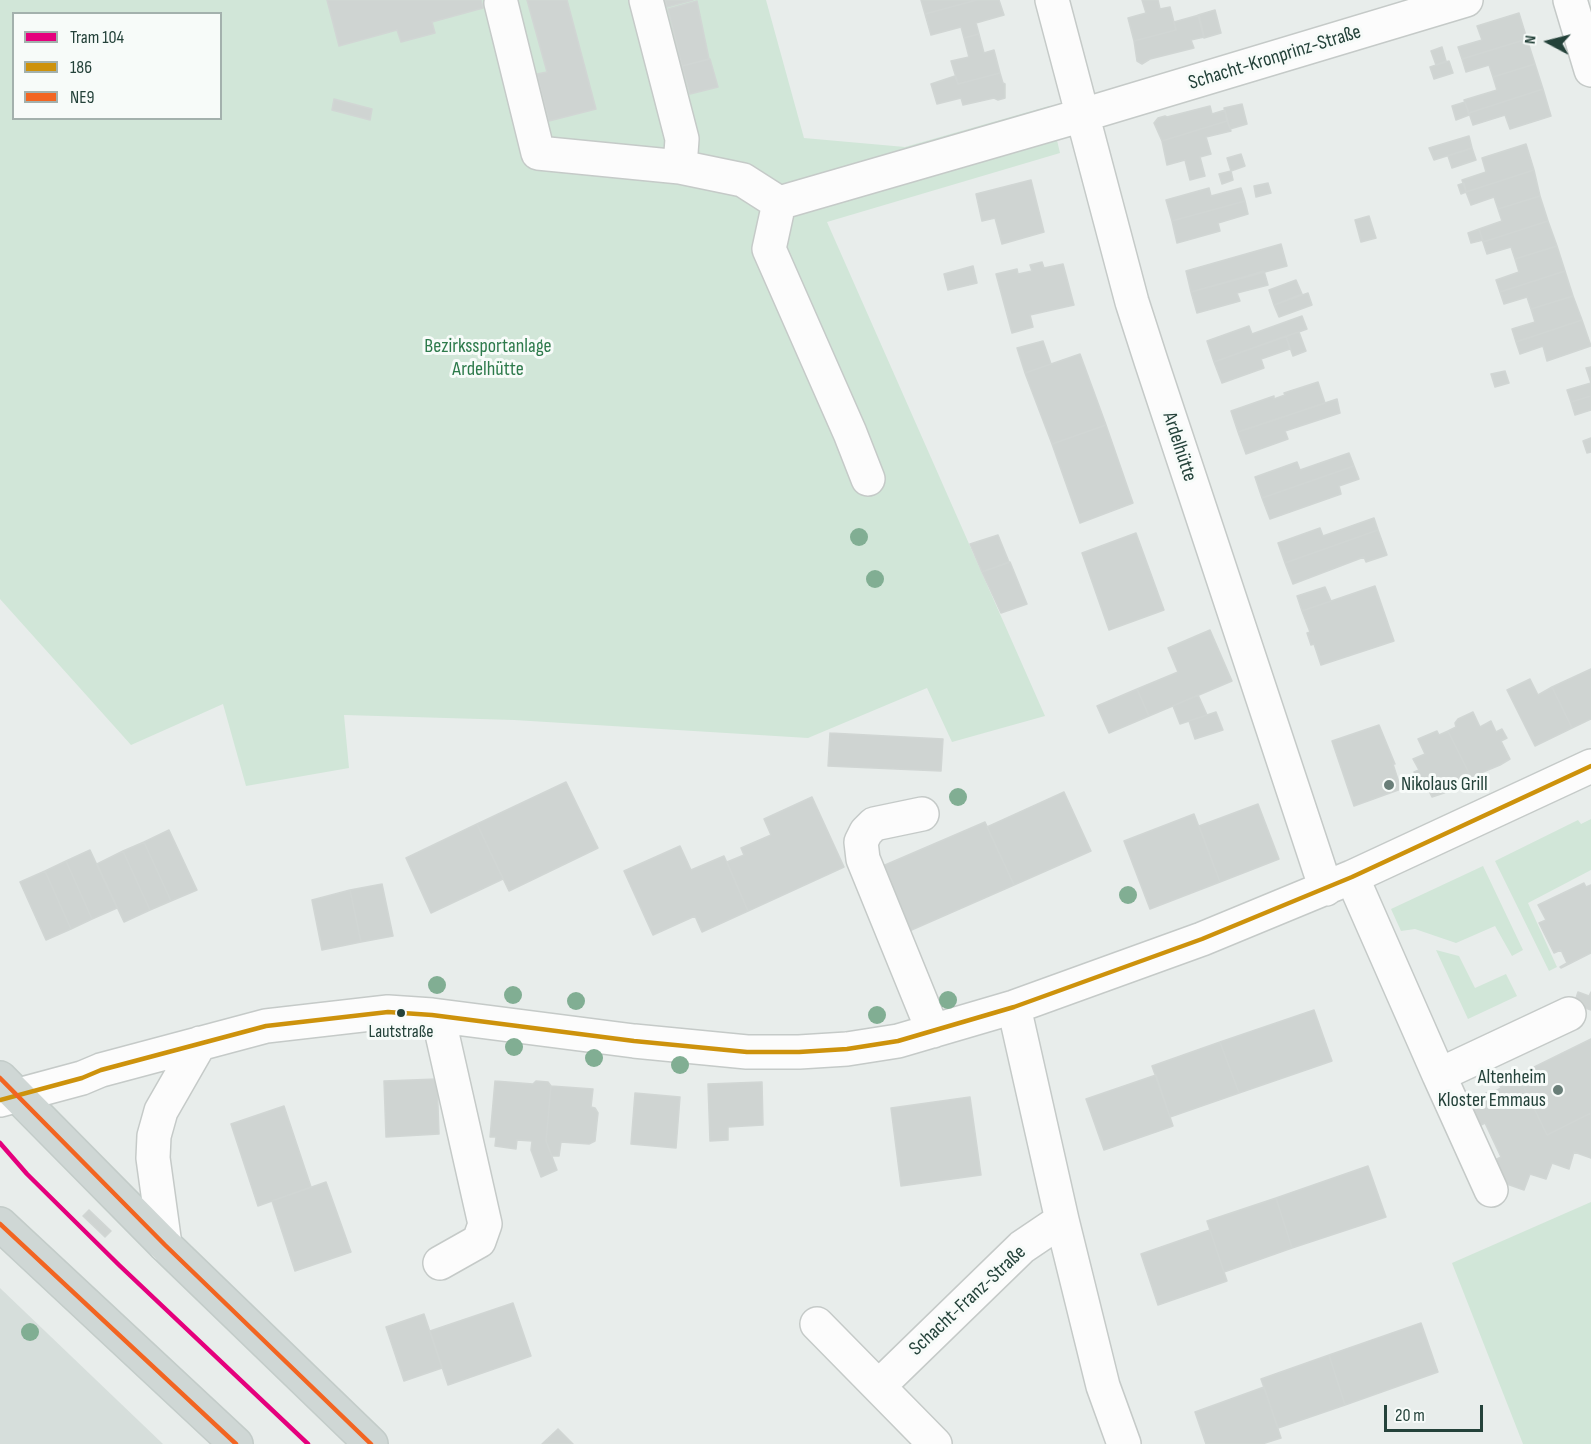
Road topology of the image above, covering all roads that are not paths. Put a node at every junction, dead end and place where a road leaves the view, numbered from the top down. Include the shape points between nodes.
1 (646, 0) edge
2 (1052, 0) edge
3 (1466, 0) edge
4 (1570, 0) edge
5 (501, 3) dead end
6 (1591, 70) edge
7 (1083, 115) junction
8 (681, 167) junction
9 (779, 203) junction
10 (868, 479) dead end
11 (1591, 766) edge
12 (922, 814) dead end
13 (1339, 883) junction
14 (1014, 1007) junction
15 (1569, 1014) dead end
16 (438, 1016) junction
17 (933, 1031) junction
18 (200, 1043) junction
19 (1439, 1075) junction
20 (6, 1091) edge
21 (1491, 1190) dead end
22 (1062, 1221) junction
23 (0, 1224) edge
24 (165, 1245) junction
25 (440, 1263) dead end
26 (817, 1324) dead end
27 (879, 1386) junction
28 (236, 1444) edge
29 (371, 1444) edge
30 (935, 1444) edge
31 (1124, 1444) edge

1 - 8 street via 682,139
2 - 7 street, Ardelhütte
3 - 7 street, Schacht-Kronprinz-Straße
4 - 6 street
5 - 8 street via 538,153
7 - 9 street, Schacht-Kronprinz-Straße
7 - 13 street, Ardelhütte via 1151,362
8 - 9 street via 743,180
9 - 10 street via 769,249
11 - 13 street
12 - 17 street via 874,824 861,842 863,859
13 - 14 street via 1202,939
13 - 19 street, Ardelhütte
14 - 17 street
14 - 22 street
15 - 19 street
16 - 17 street via 747,1052 847,1049
16 - 18 street via 388,1012 294,1021
16 - 25 street via 485,1224 479,1241
18 - 20 street
18 - 24 street via 161,1111 154,1137 153,1158
19 - 21 street, Ardelhütte
20 - 24 main road
22 - 27 street, Schacht-Franz-Straße via 1022,1247
22 - 31 street via 1103,1386
23 - 28 main road
24 - 29 main road
26 - 27 street
27 - 30 street

